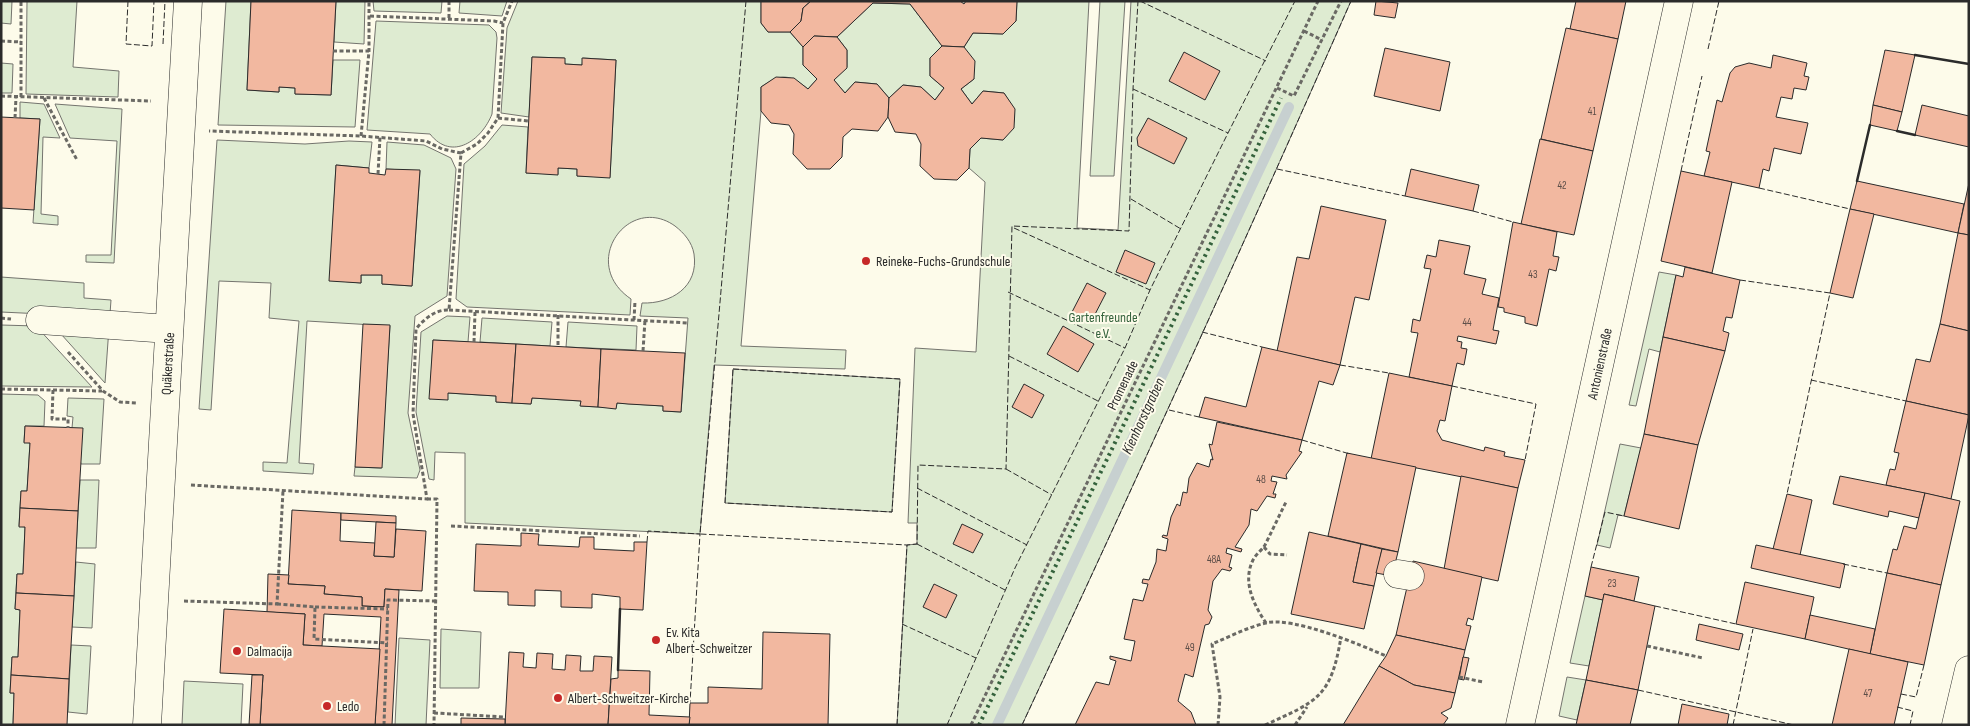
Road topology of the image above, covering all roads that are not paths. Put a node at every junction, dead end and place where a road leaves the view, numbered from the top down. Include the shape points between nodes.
1 (188, 1) edge
2 (1679, 1) edge
3 (40, 320) road end
4 (169, 329) junction
5 (1969, 670) edge
6 (147, 725) edge
7 (1520, 725) edge
8 (1956, 725) edge

1 - 4 main road, Quäkerstraße
2 - 7 main road, Antonienstraße
3 - 4 main road
4 - 6 main road, Quäkerstraße
5 - 8 main road

